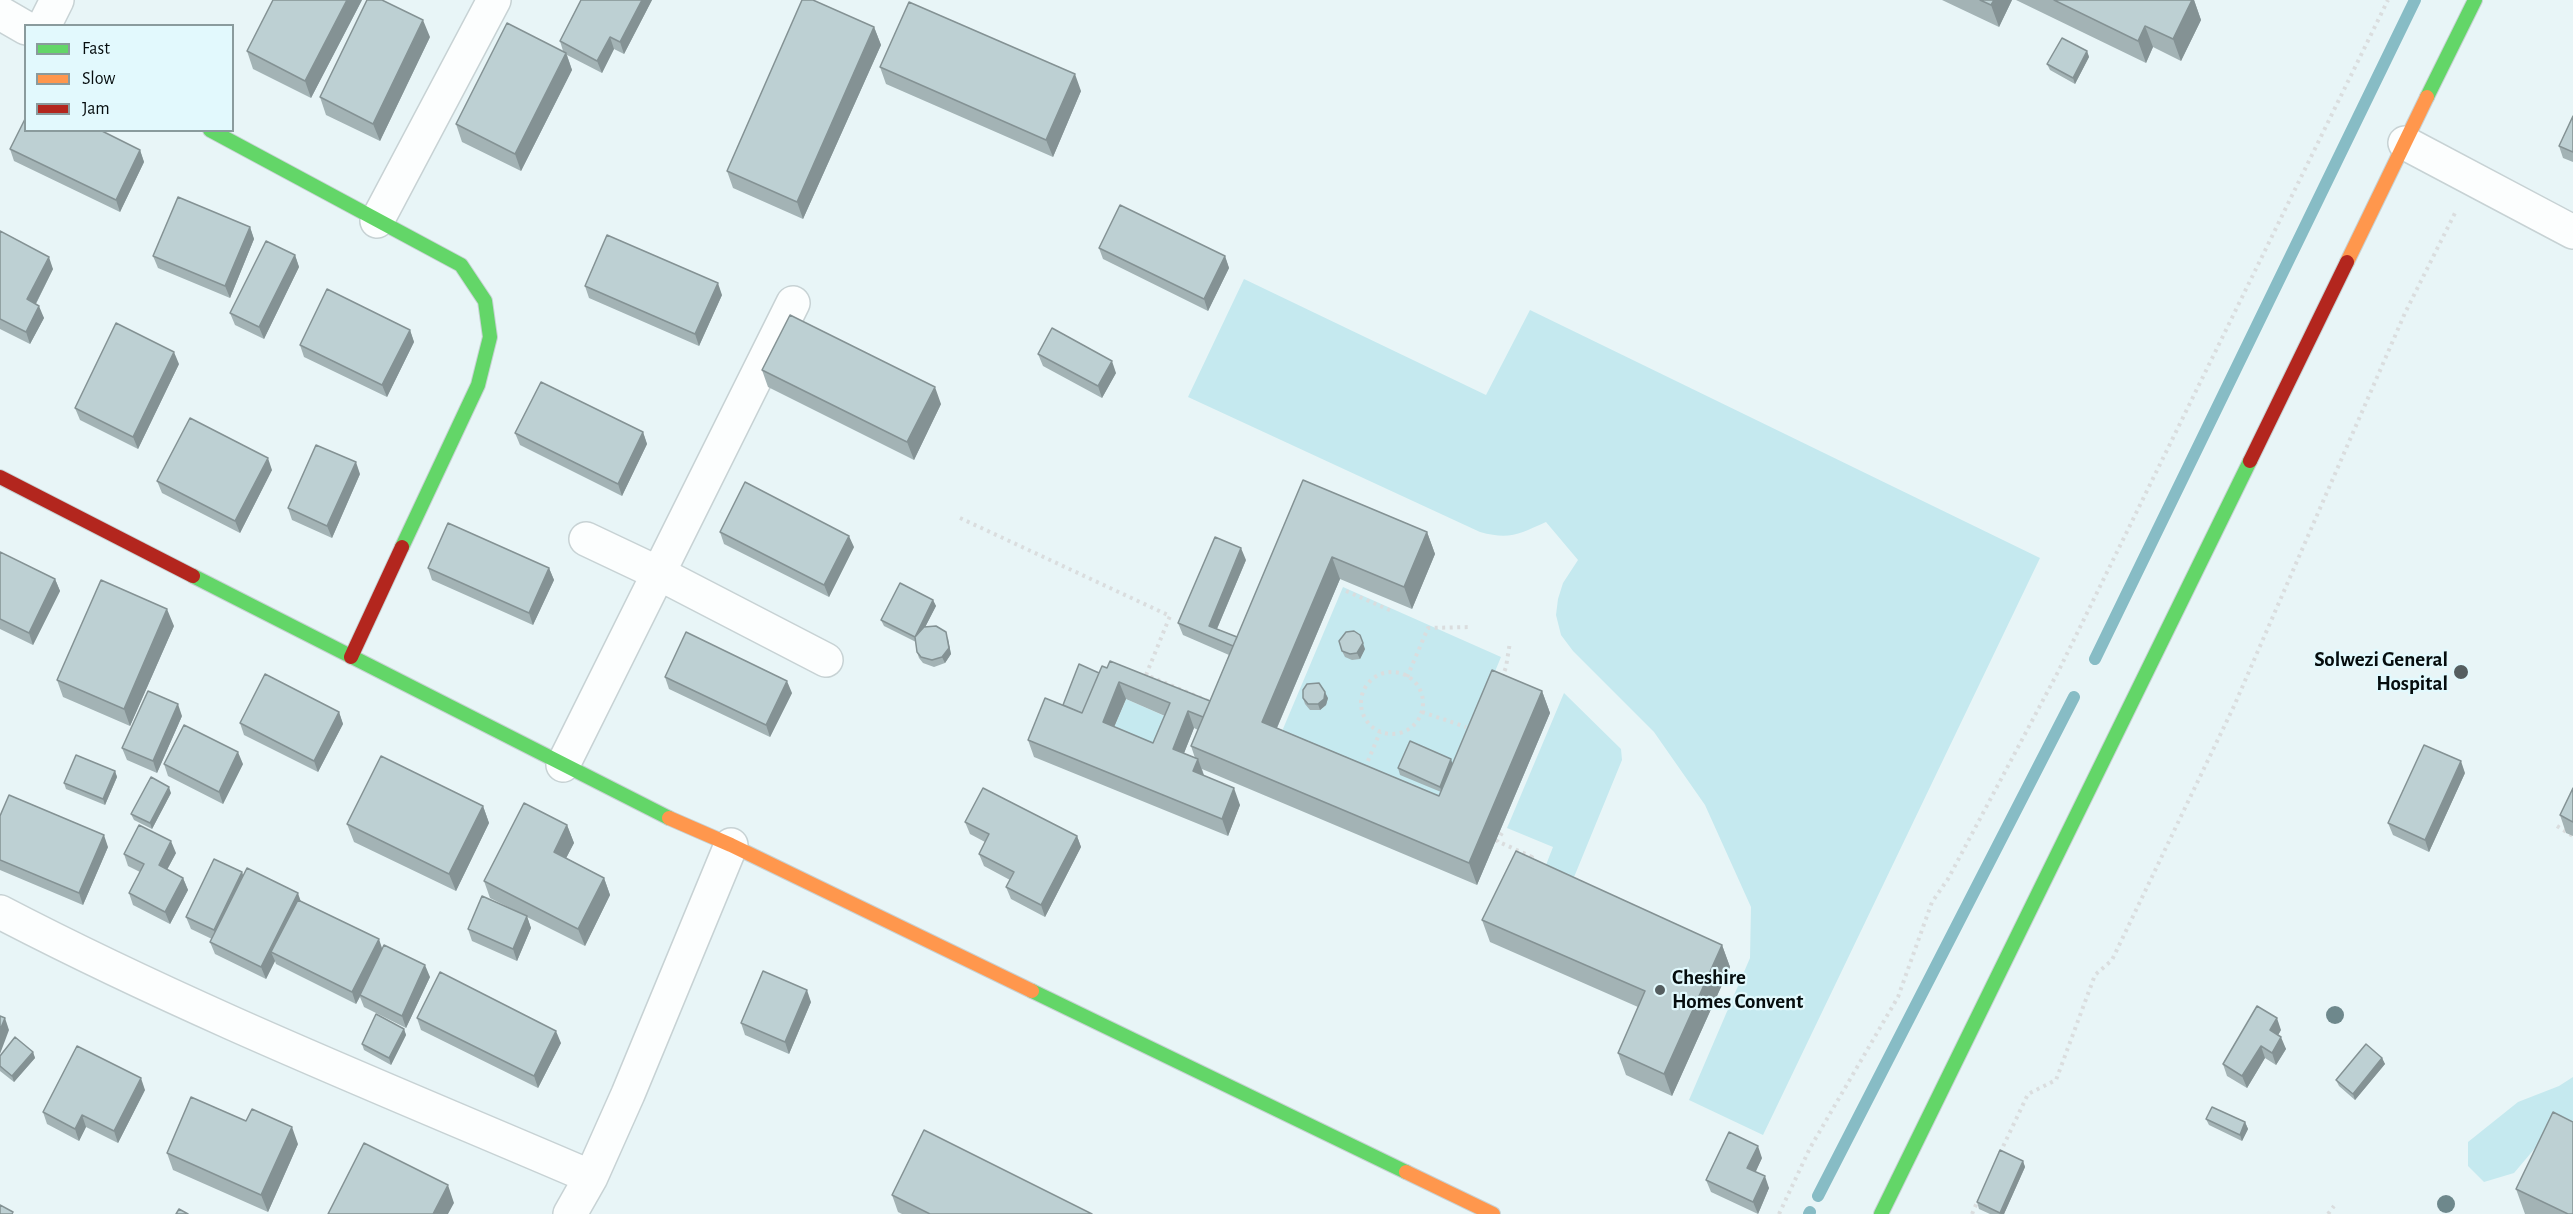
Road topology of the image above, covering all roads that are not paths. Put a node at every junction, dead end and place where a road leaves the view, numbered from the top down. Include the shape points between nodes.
1 (57, 0) edge
2 (494, 0) edge
3 (2475, 0) edge
4 (0, 13) edge
5 (45, 24) edge
6 (24, 26) edge
7 (214, 132) edge
8 (2405, 143) junction
9 (377, 221) junction
10 (2573, 232) edge
11 (794, 303) dead end
12 (0, 477) edge
13 (586, 539) dead end
14 (660, 574) junction
15 (351, 657) junction
16 (826, 660) dead end
17 (563, 765) junction
18 (731, 845) junction
19 (0, 912) edge
20 (591, 1177) junction
21 (570, 1214) edge
22 (1493, 1214) edge
23 (1881, 1214) edge

1 - 5 street
2 - 9 street
3 - 8 street
4 - 6 street
7 - 9 street
8 - 10 street
8 - 23 street
9 - 15 street via 461,266 485,301 490,337 478,385
11 - 14 street
12 - 15 street
13 - 14 street
14 - 16 street
14 - 17 street
15 - 17 street
17 - 18 street via 654,812
18 - 20 street
18 - 22 street
19 - 20 street via 235,1025
20 - 21 street

